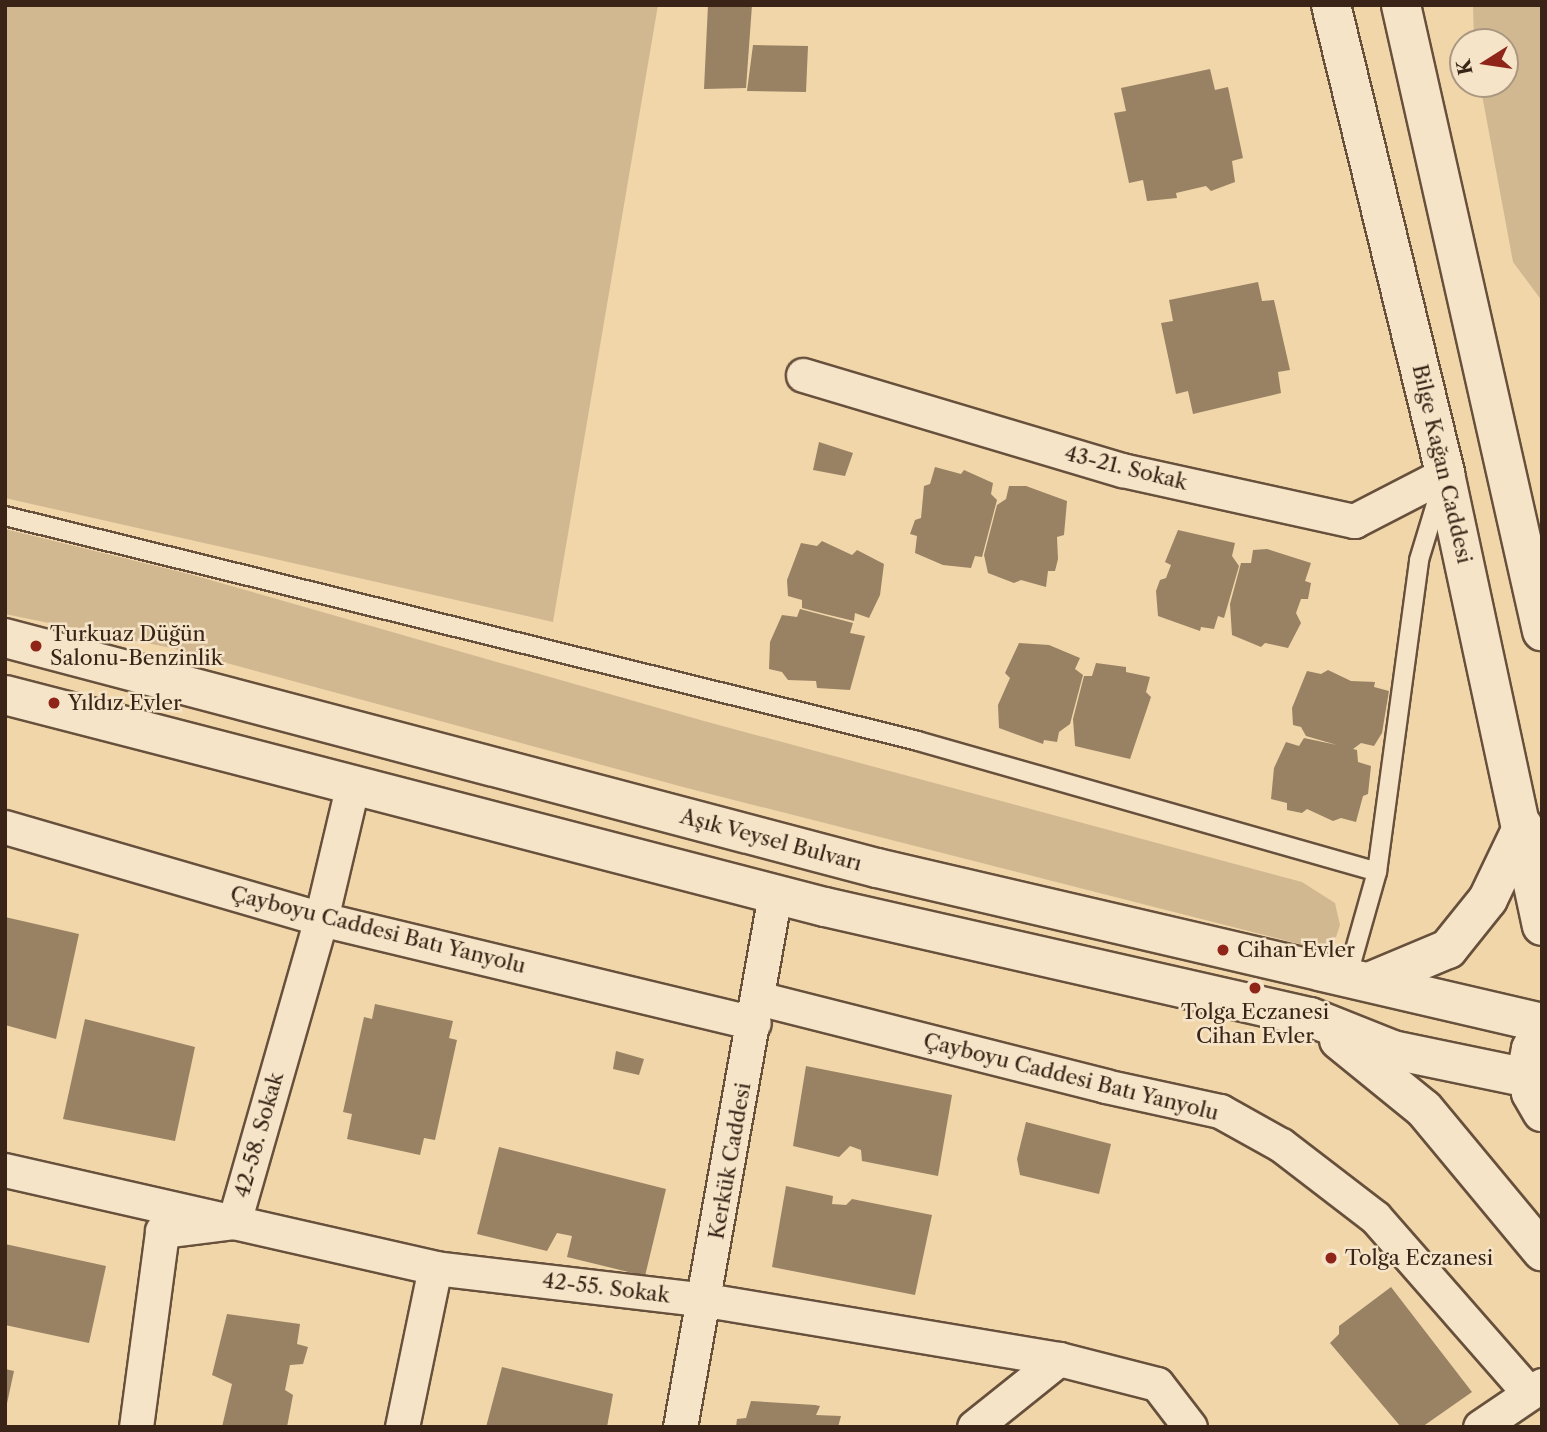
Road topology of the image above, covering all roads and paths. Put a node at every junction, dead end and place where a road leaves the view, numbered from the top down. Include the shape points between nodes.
1 (1401, 5) edge
2 (1332, 9) edge
3 (803, 375) dead end
4 (1445, 474) junction
5 (5, 516) edge
6 (1542, 631) edge
7 (5, 638) edge
8 (5, 695) edge
9 (352, 788) junction
10 (1523, 826) junction
11 (5, 828) edge
12 (1377, 872) junction
13 (775, 894) junction
14 (321, 919) junction
15 (1542, 926) edge
16 (1358, 980) junction
17 (756, 1010) junction
18 (1310, 1017) junction
19 (1542, 1026) edge
20 (1535, 1095) edge
21 (5, 1170) edge
22 (234, 1222) junction
23 (1542, 1251) edge
24 (435, 1268) junction
25 (706, 1300) junction
26 (1059, 1359) junction
27 (1535, 1389) edge
28 (136, 1427) edge
29 (402, 1427) edge
30 (680, 1427) edge
31 (974, 1427) edge
32 (1190, 1427) edge
33 (1480, 1427) edge

1 - 6 street
2 - 4 street, Bilge Kağan Caddesi
3 - 4 street, 43-21. Sokak via 1122,470 1354,521
4 - 10 street, Bilge Kağan Caddesi
4 - 12 lane via 1419,560
5 - 12 lane via 918,741
7 - 16 street, Aşık Veysel Bulvarı via 877,868
8 - 9 street
9 - 13 street
9 - 14 street, 42-58. Sokak
10 - 15 street, Bilge Kağan Caddesi
10 - 16 street via 1488,899 1448,949
11 - 14 street, Çayboyu Caddesi Batı Yanyolu
12 - 16 lane
13 - 17 street, Kerkük Caddesi
13 - 18 street
14 - 17 street, Çayboyu Caddesi Batı Yanyolu
14 - 22 street, 42-58. Sokak
16 - 19 street, Aşık Veysel Bulvarı
17 - 25 street, Kerkük Caddesi
17 - 27 street, Çayboyu Caddesi Batı Yanyolu via 1220,1111 1281,1145 1375,1217
18 - 20 street via 1393,1050
18 - 23 street via 1424,1109
19 - 20 street via 1531,1049
21 - 22 street, 42-55. Sokak
22 - 24 street, 42-55. Sokak
22 - 28 street, 42-58. Sokak via 162,1231
24 - 25 street, 42-55. Sokak
24 - 29 street
25 - 26 street, 42-55. Sokak
25 - 30 street, Kerkük Caddesi
26 - 31 street
26 - 32 street, 42-55. Sokak via 1157,1384
27 - 33 street

